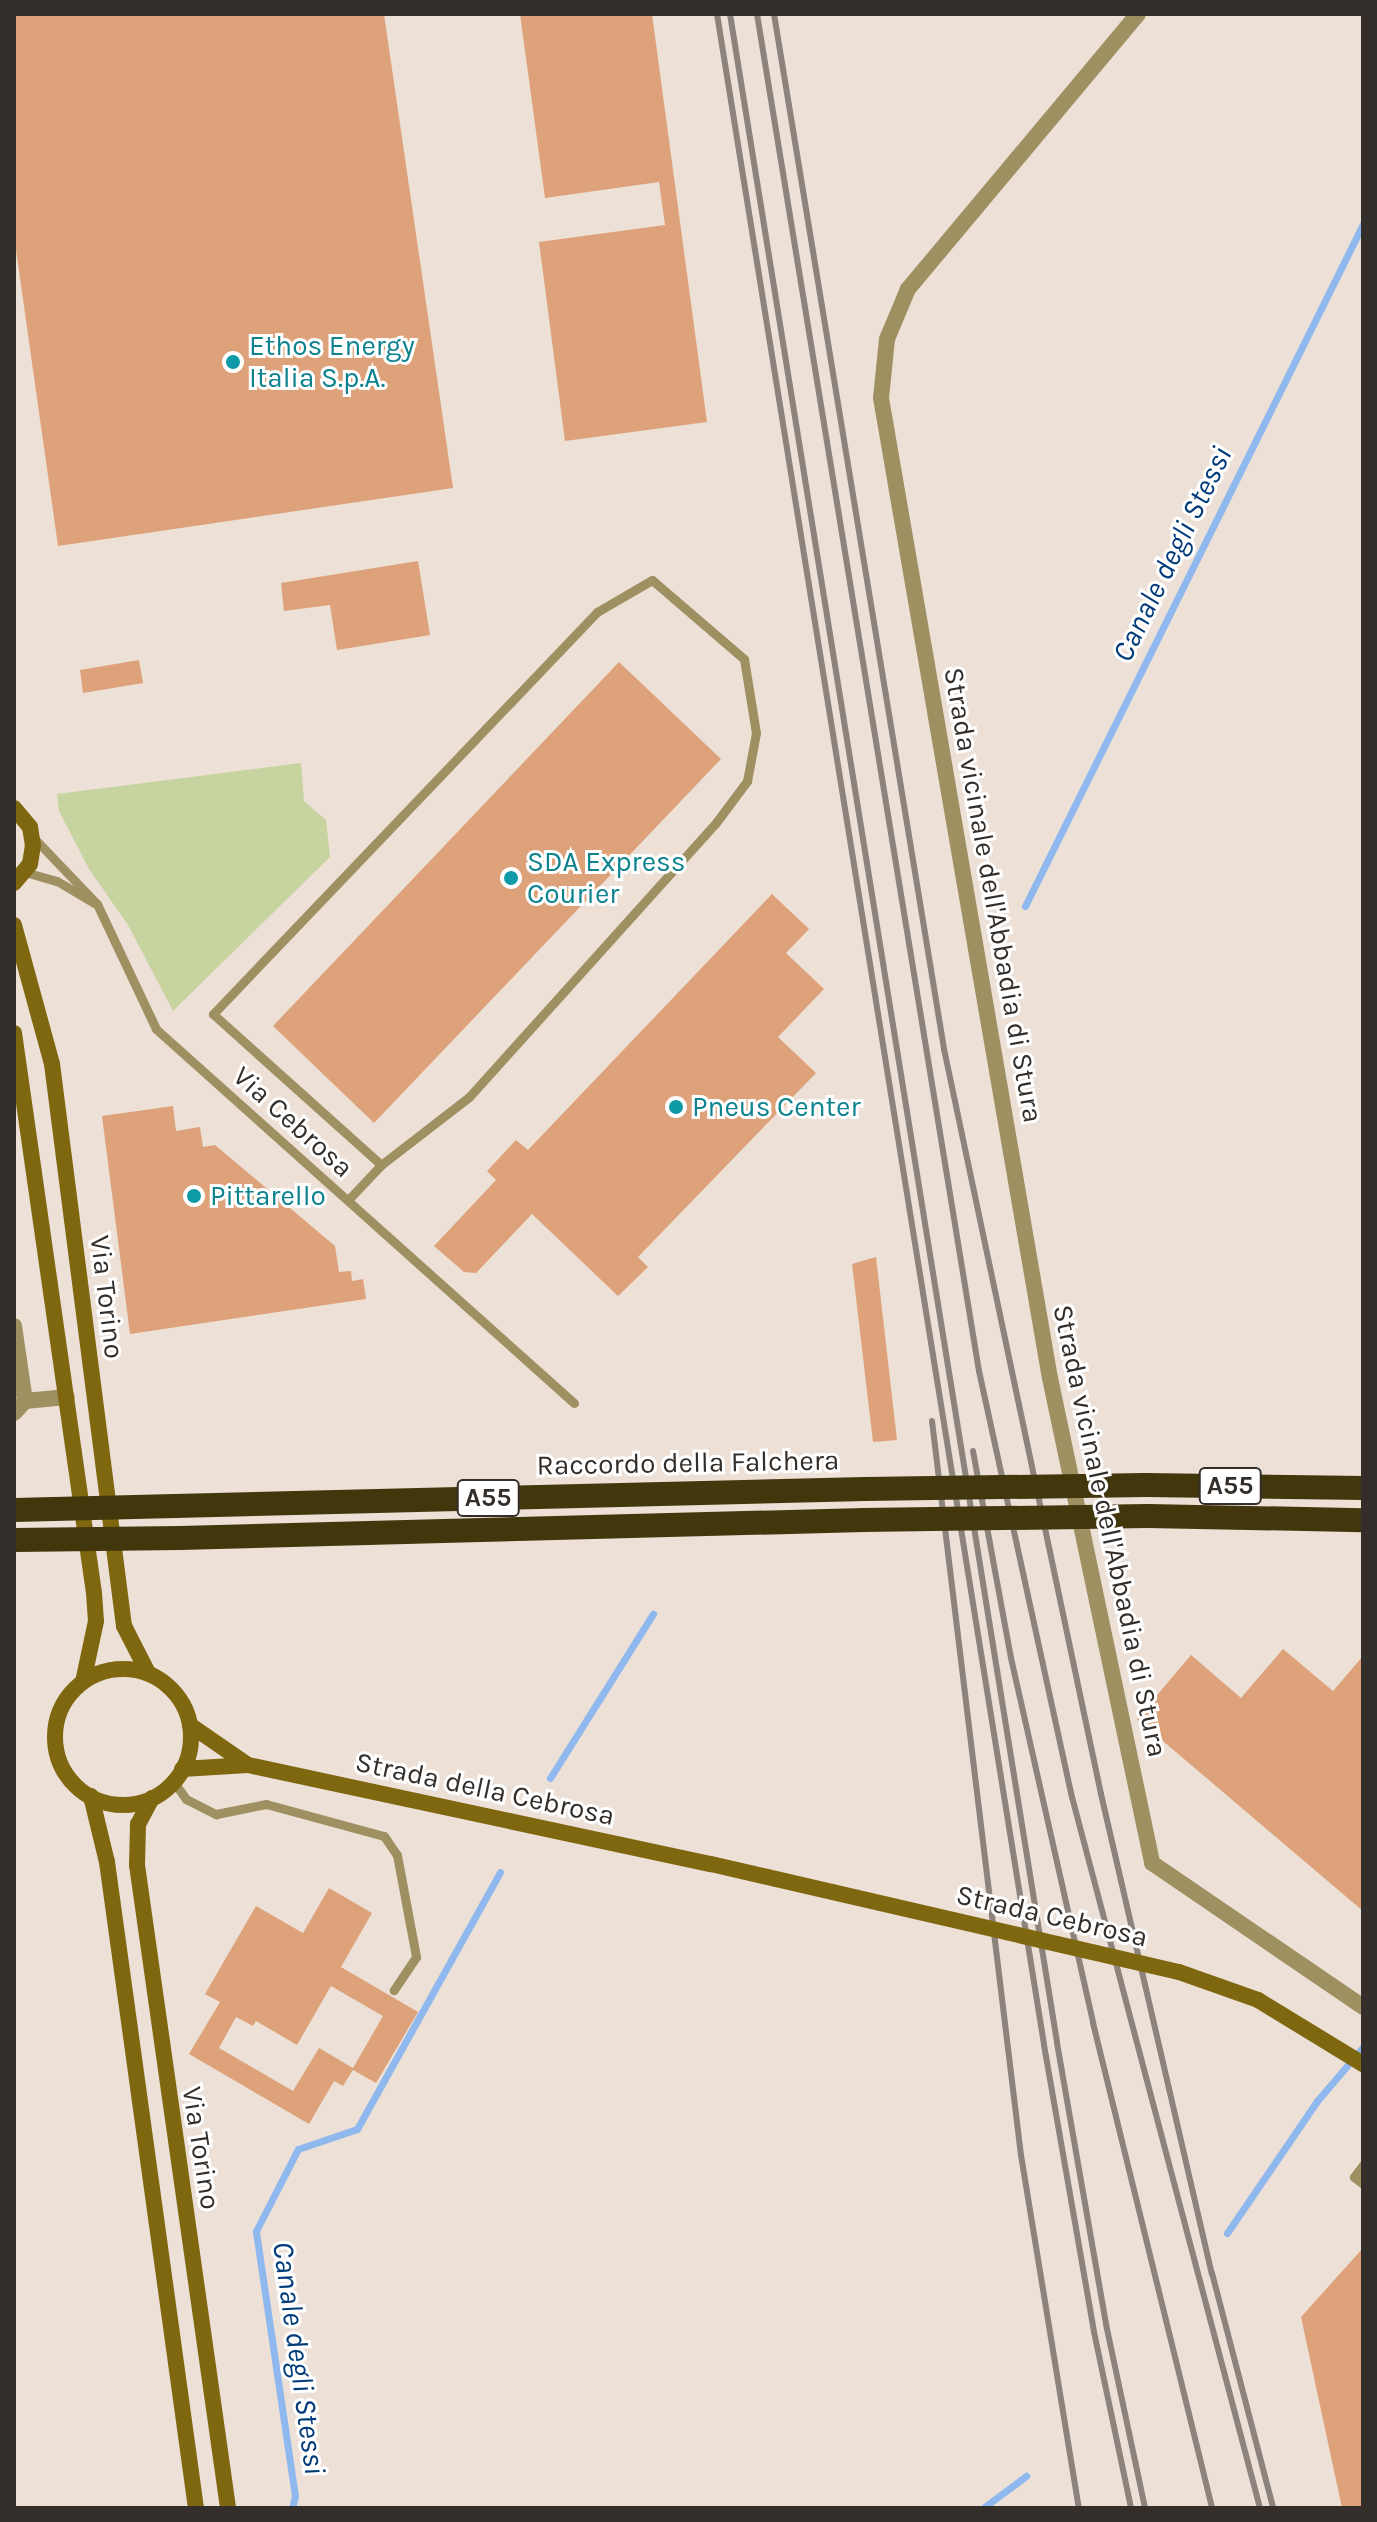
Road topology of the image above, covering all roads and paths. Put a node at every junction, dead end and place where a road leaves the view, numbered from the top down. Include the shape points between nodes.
1 (1138, 14) edge
2 (14, 808) edge
3 (32, 836) junction
4 (17, 882) edge
5 (97, 904) junction
6 (14, 925) edge
7 (14, 1033) edge
8 (381, 1165) junction
9 (348, 1200) junction
10 (14, 1326) edge
11 (67, 1397) junction
12 (574, 1403) dead end
13 (19, 1407) edge
14 (1363, 1475) edge
15 (1315, 1488) junction
16 (1363, 1488) edge
17 (14, 1510) edge
18 (1221, 1517) junction
19 (1363, 1520) edge
20 (1363, 1537) edge
21 (14, 1540) edge
22 (148, 1673) junction
23 (83, 1682) junction
24 (190, 1725) junction
25 (248, 1765) junction
26 (178, 1776) junction
27 (91, 1796) junction
28 (152, 1798) junction
29 (711, 1864) joint
30 (394, 1990) dead end
31 (1363, 2007) edge
32 (1363, 2064) edge
33 (1363, 2165) edge
34 (1363, 2184) edge
35 (196, 2508) edge
36 (228, 2508) edge

1 - 31 street, Strada vicinale dell'Abbadia di Stura via 908,289 887,339 881,398 1050,1378 1152,1863
2 - 3 main road
3 - 4 main road
3 - 5 lane, Via Cebrosa
4 - 5 lane via 57,881
5 - 9 lane, Via Cebrosa via 156,1029
6 - 22 main road, Via Torino via 52,1064 124,1626
7 - 11 main road, Via Torino
8 - 8 lane via 469,1097 715,824 747,781 756,733 744,659 652,580 597,612 213,1014
8 - 9 lane
9 - 12 lane, Via Cebrosa
10 - 13 street
11 - 13 street
11 - 23 main road, Via Torino via 96,1621
14 - 15 highway
15 - 16 highway, Raccordo della Falchera / A55
15 - 17 highway, Raccordo della Falchera / A55, bridge via 800,1490
18 - 19 highway, A55
18 - 20 highway, A55
18 - 21 highway, A55, bridge
22 - 23 main road via 114,1669
22 - 24 main road via 177,1695
23 - 27 main road via 60,1713 56,1734 66,1773
24 - 25 main road, Strada della Cebrosa
24 - 26 main road via 189,1756
25 - 26 main road, Strada della Cebrosa
25 - 29 main road, Strada della Cebrosa
26 - 28 main road
26 - 30 lane via 186,1799 216,1814 266,1804 384,1836 397,1855 416,1957
27 - 28 main road via 129,1804
27 - 35 main road, Via Torino via 107,1862
28 - 36 main road, Via Torino via 138,1824 137,1865
29 - 32 main road, Strada Cebrosa, bridge via 1179,1972 1258,2000
33 - 34 lane via 1354,2177

